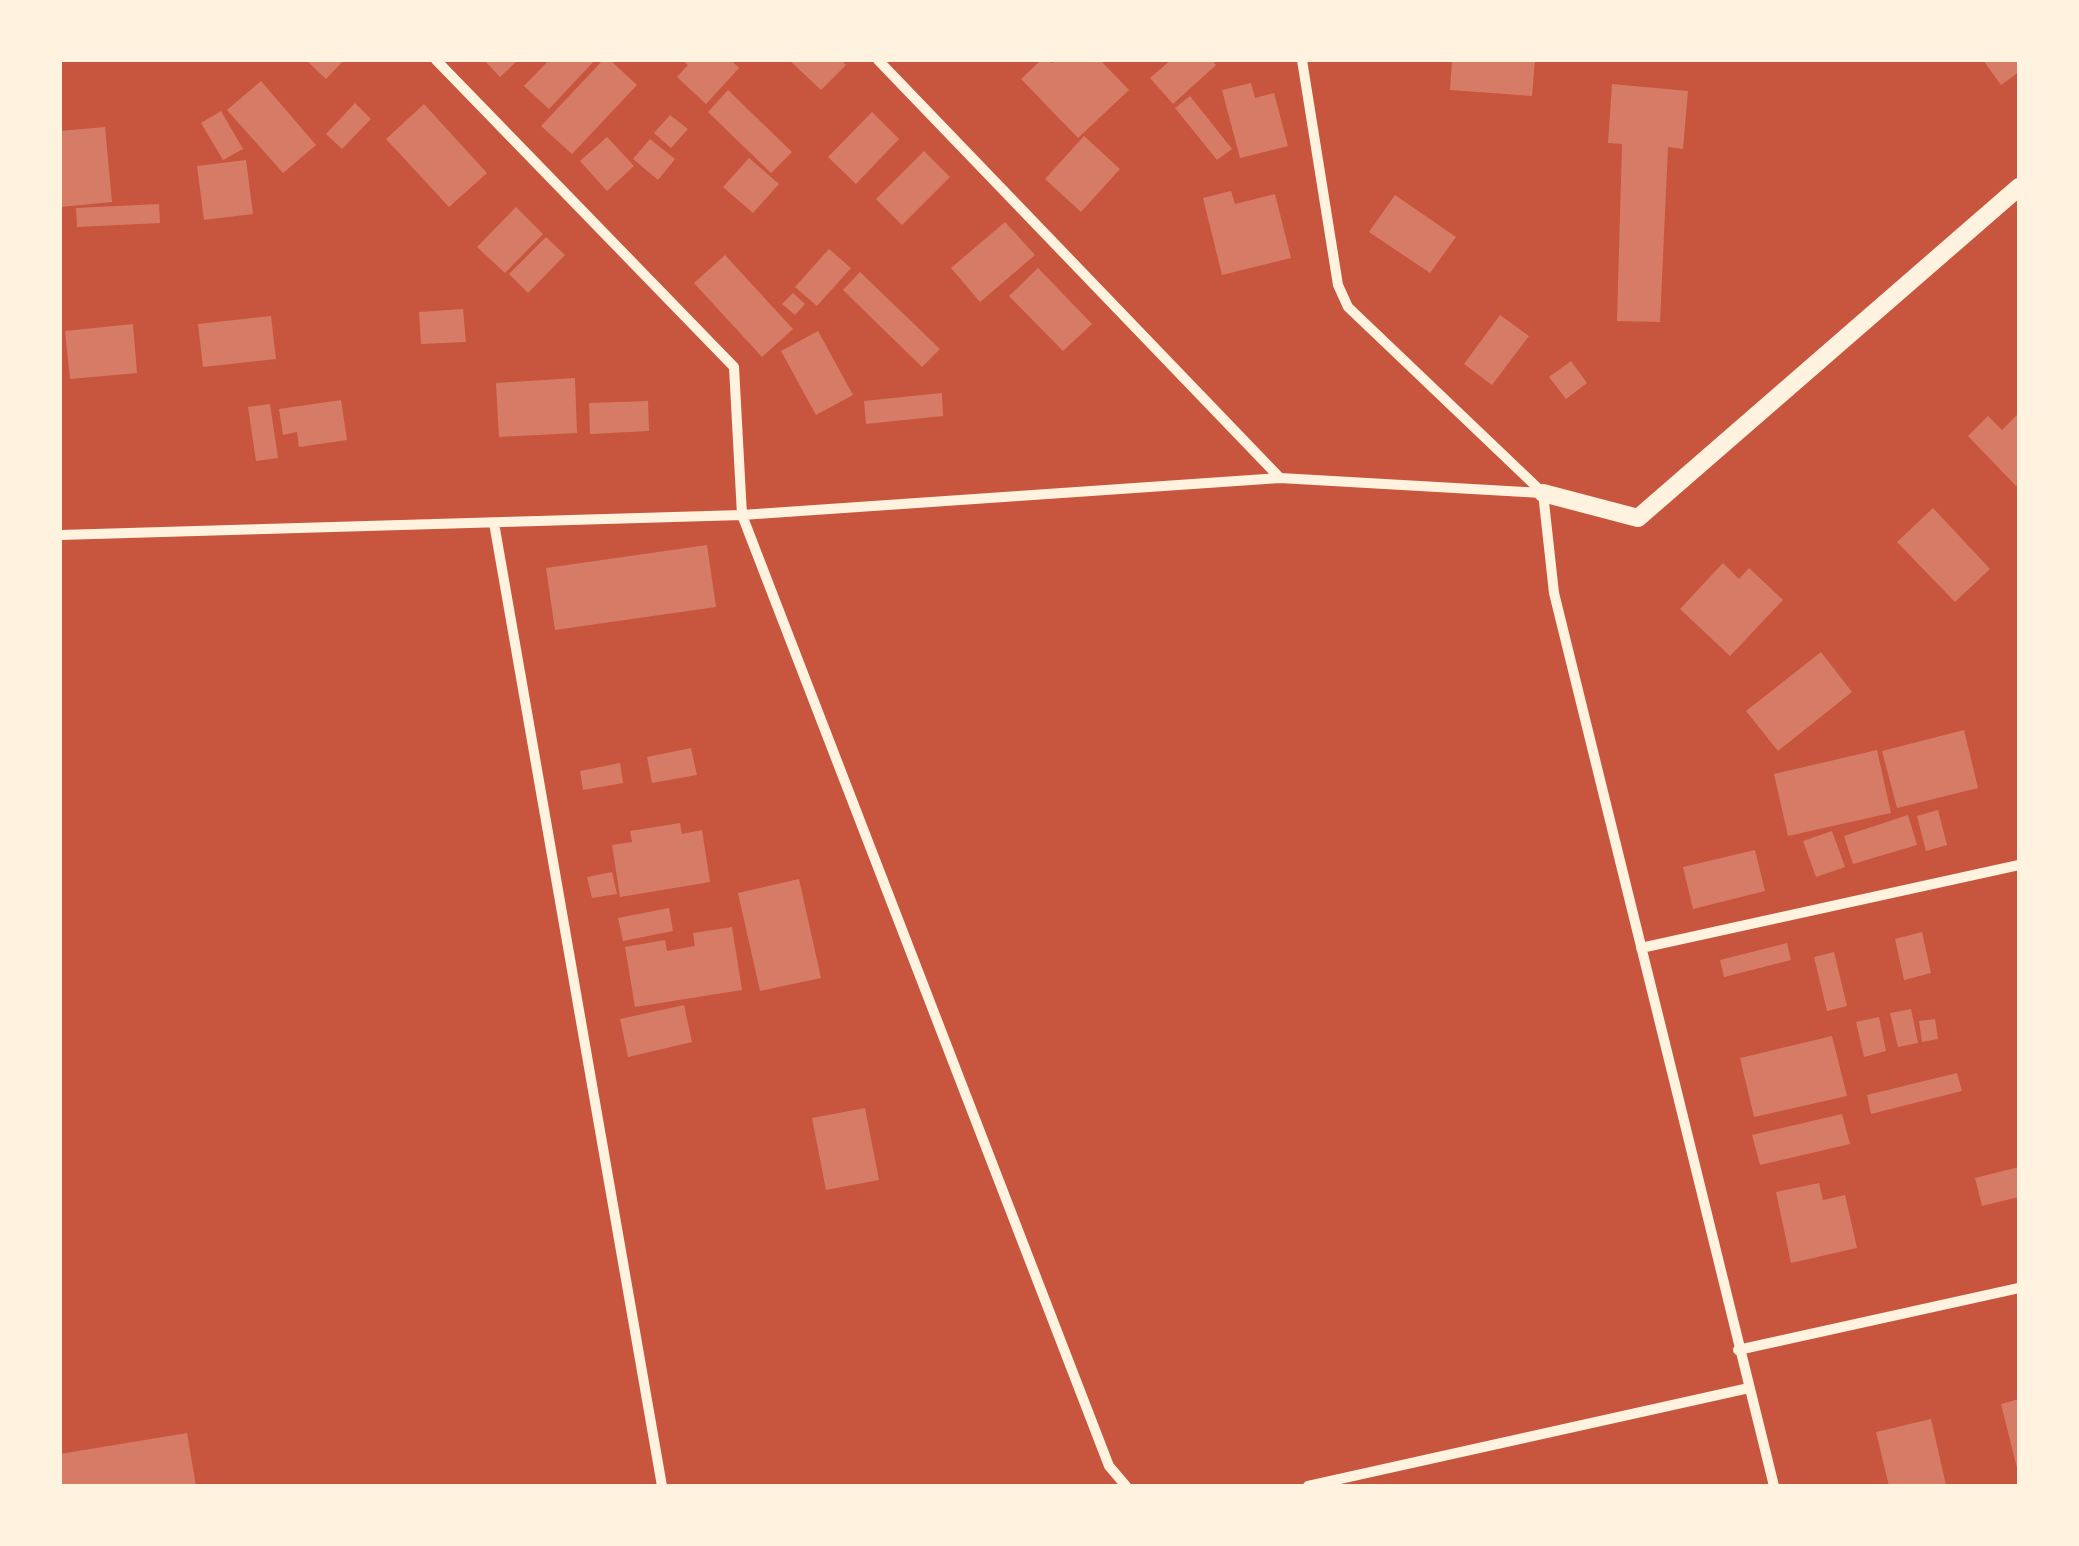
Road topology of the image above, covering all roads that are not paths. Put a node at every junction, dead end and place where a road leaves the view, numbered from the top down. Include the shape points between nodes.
1 (436, 60) edge
2 (878, 60) edge
3 (1302, 60) edge
4 (2019, 187) edge
5 (1280, 478) junction
6 (1543, 493) junction
7 (742, 515) junction
8 (494, 523) junction
9 (60, 534) edge
10 (2019, 865) edge
11 (1642, 948) junction
12 (2019, 1288) edge
13 (1738, 1350) junction
14 (1749, 1388) junction
15 (662, 1486) edge
16 (1126, 1486) edge
17 (1308, 1486) edge
18 (1774, 1486) edge

1 - 7 street via 734,367
2 - 5 street
3 - 6 street via 1338,286 1348,307
4 - 6 street via 1638,518
5 - 6 street
5 - 7 street
6 - 11 street via 1554,592
7 - 8 street
7 - 16 street via 1109,1466
8 - 9 street
8 - 15 street
10 - 11 street
11 - 13 street
12 - 13 street
13 - 14 street
14 - 17 street
14 - 18 street

